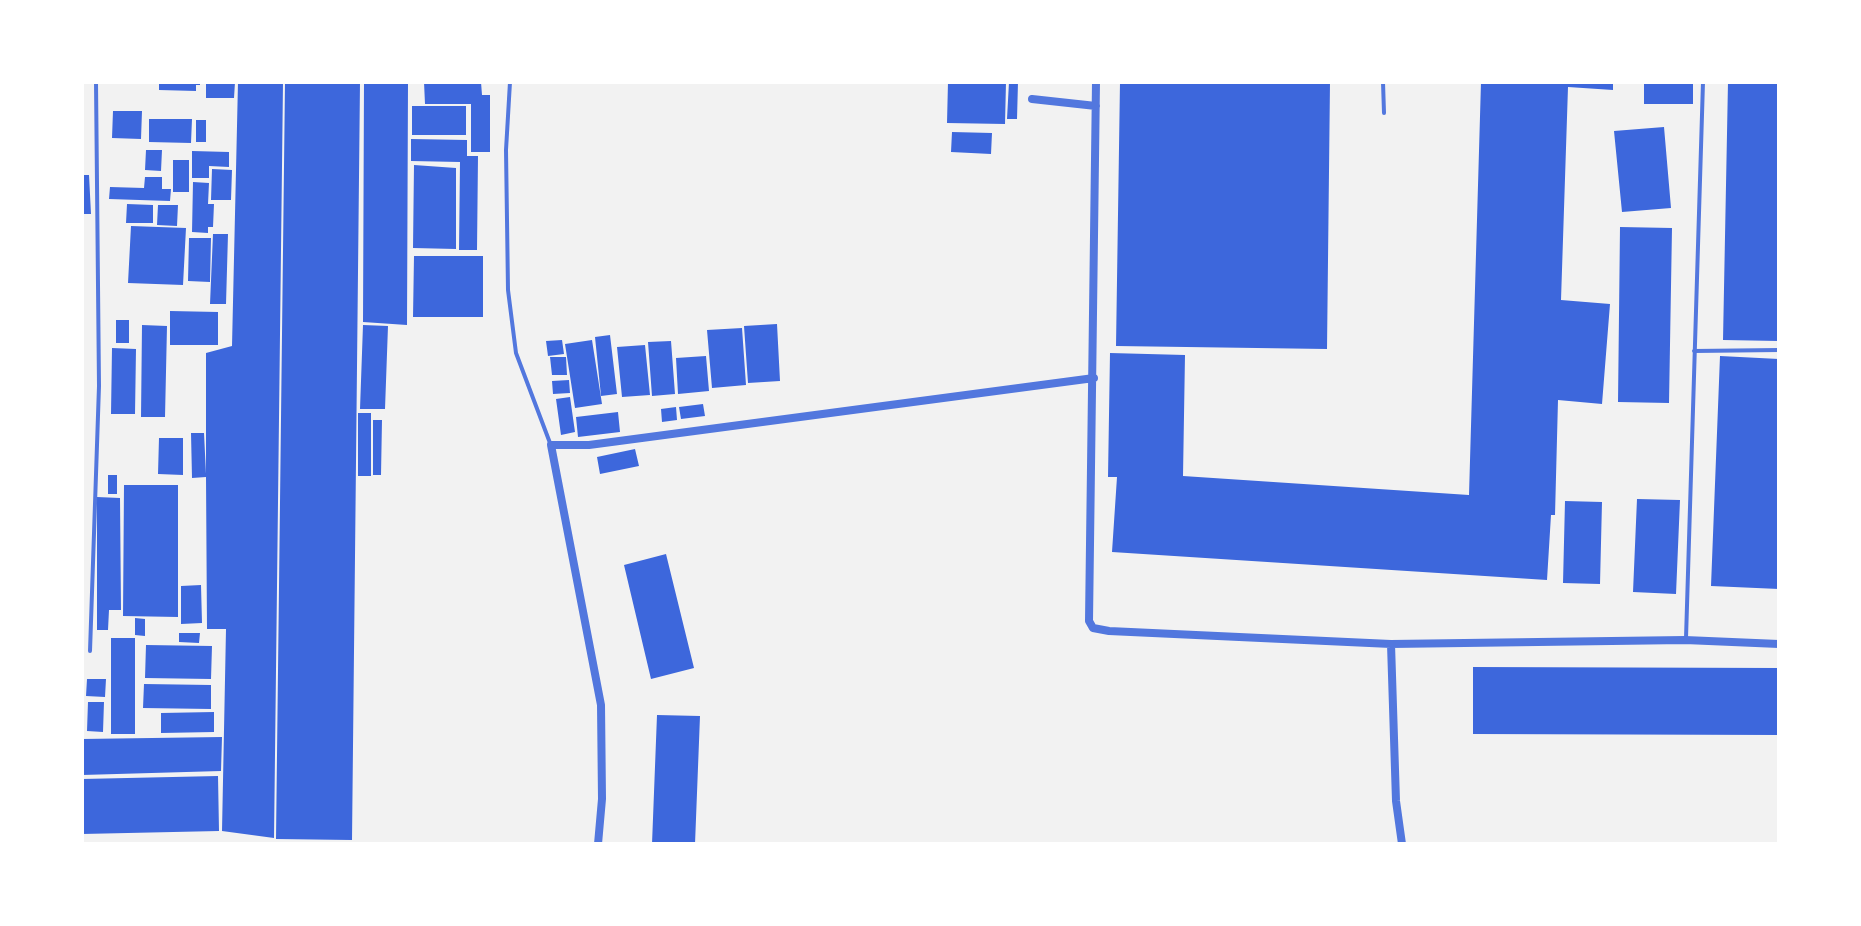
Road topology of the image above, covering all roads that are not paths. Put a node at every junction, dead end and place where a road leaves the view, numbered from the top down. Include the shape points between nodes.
1 (96, 82) edge
2 (510, 82) edge
3 (1096, 82) edge
4 (1383, 82) edge
5 (1703, 82) edge
6 (1032, 99) dead end
7 (1096, 106) junction
8 (1384, 113) dead end
9 (1779, 350) edge
10 (1694, 351) junction
11 (1094, 378) junction
12 (551, 445) junction
13 (1685, 640) junction
14 (1391, 644) junction
15 (1779, 644) edge
16 (90, 651) dead end
17 (598, 844) edge
18 (1402, 844) edge

1 - 16 lane via 99,386
2 - 12 lane via 508,290 516,353
3 - 7 street
4 - 8 lane
5 - 10 lane
6 - 7 street
7 - 11 street
9 - 10 lane
10 - 13 lane
11 - 12 street via 589,445
11 - 14 street via 1089,621 1093,628
12 - 17 street via 601,705
13 - 14 street
13 - 15 street
14 - 18 street

